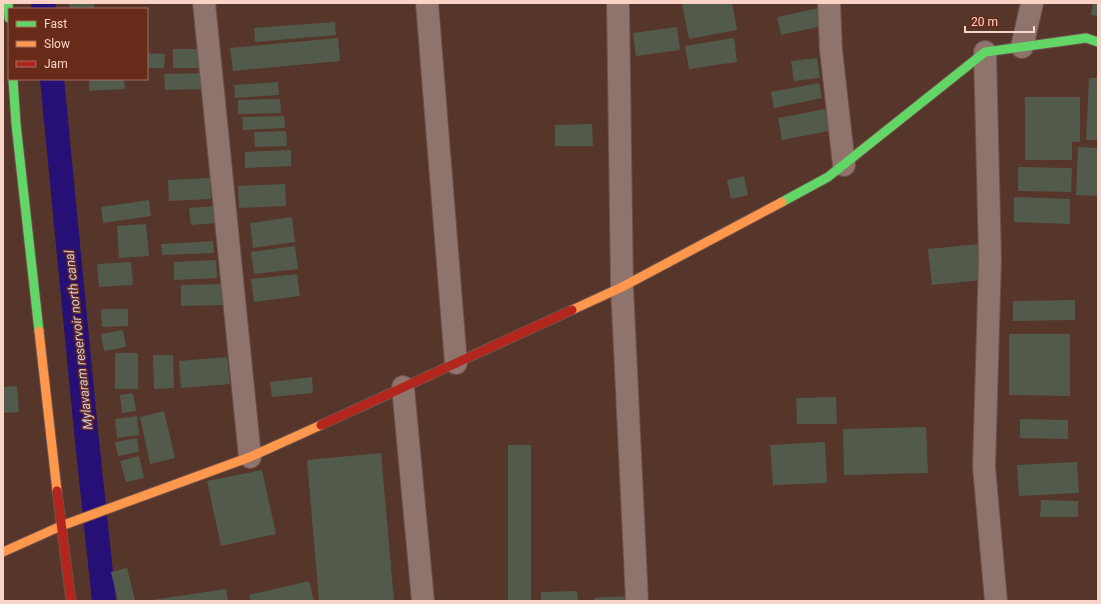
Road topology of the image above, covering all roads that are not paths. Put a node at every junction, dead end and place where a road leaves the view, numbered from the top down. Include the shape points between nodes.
1 (204, 3) edge
2 (427, 3) edge
3 (618, 3) edge
4 (829, 3) edge
5 (1032, 3) edge
6 (1098, 42) edge
7 (1022, 47) junction
8 (985, 52) junction
9 (13, 80) edge
10 (10, 124) edge
11 (844, 165) junction
12 (622, 287) junction
13 (456, 363) junction
14 (404, 387) junction
15 (250, 457) junction
16 (61, 526) junction
17 (3, 552) edge
18 (71, 601) edge
19 (423, 601) edge
20 (638, 601) edge
21 (996, 601) edge

1 - 15 street
2 - 13 street
3 - 12 street
4 - 11 street via 831,50
5 - 7 street
6 - 7 main road via 1086,38
7 - 8 main road
8 - 11 main road
8 - 21 street via 990,259 984,467
9 - 10 main road
10 - 16 main road
11 - 12 main road via 828,177
12 - 13 main road
12 - 20 street
13 - 14 main road
14 - 15 main road
14 - 19 street
15 - 16 main road
16 - 17 main road
16 - 18 main road

